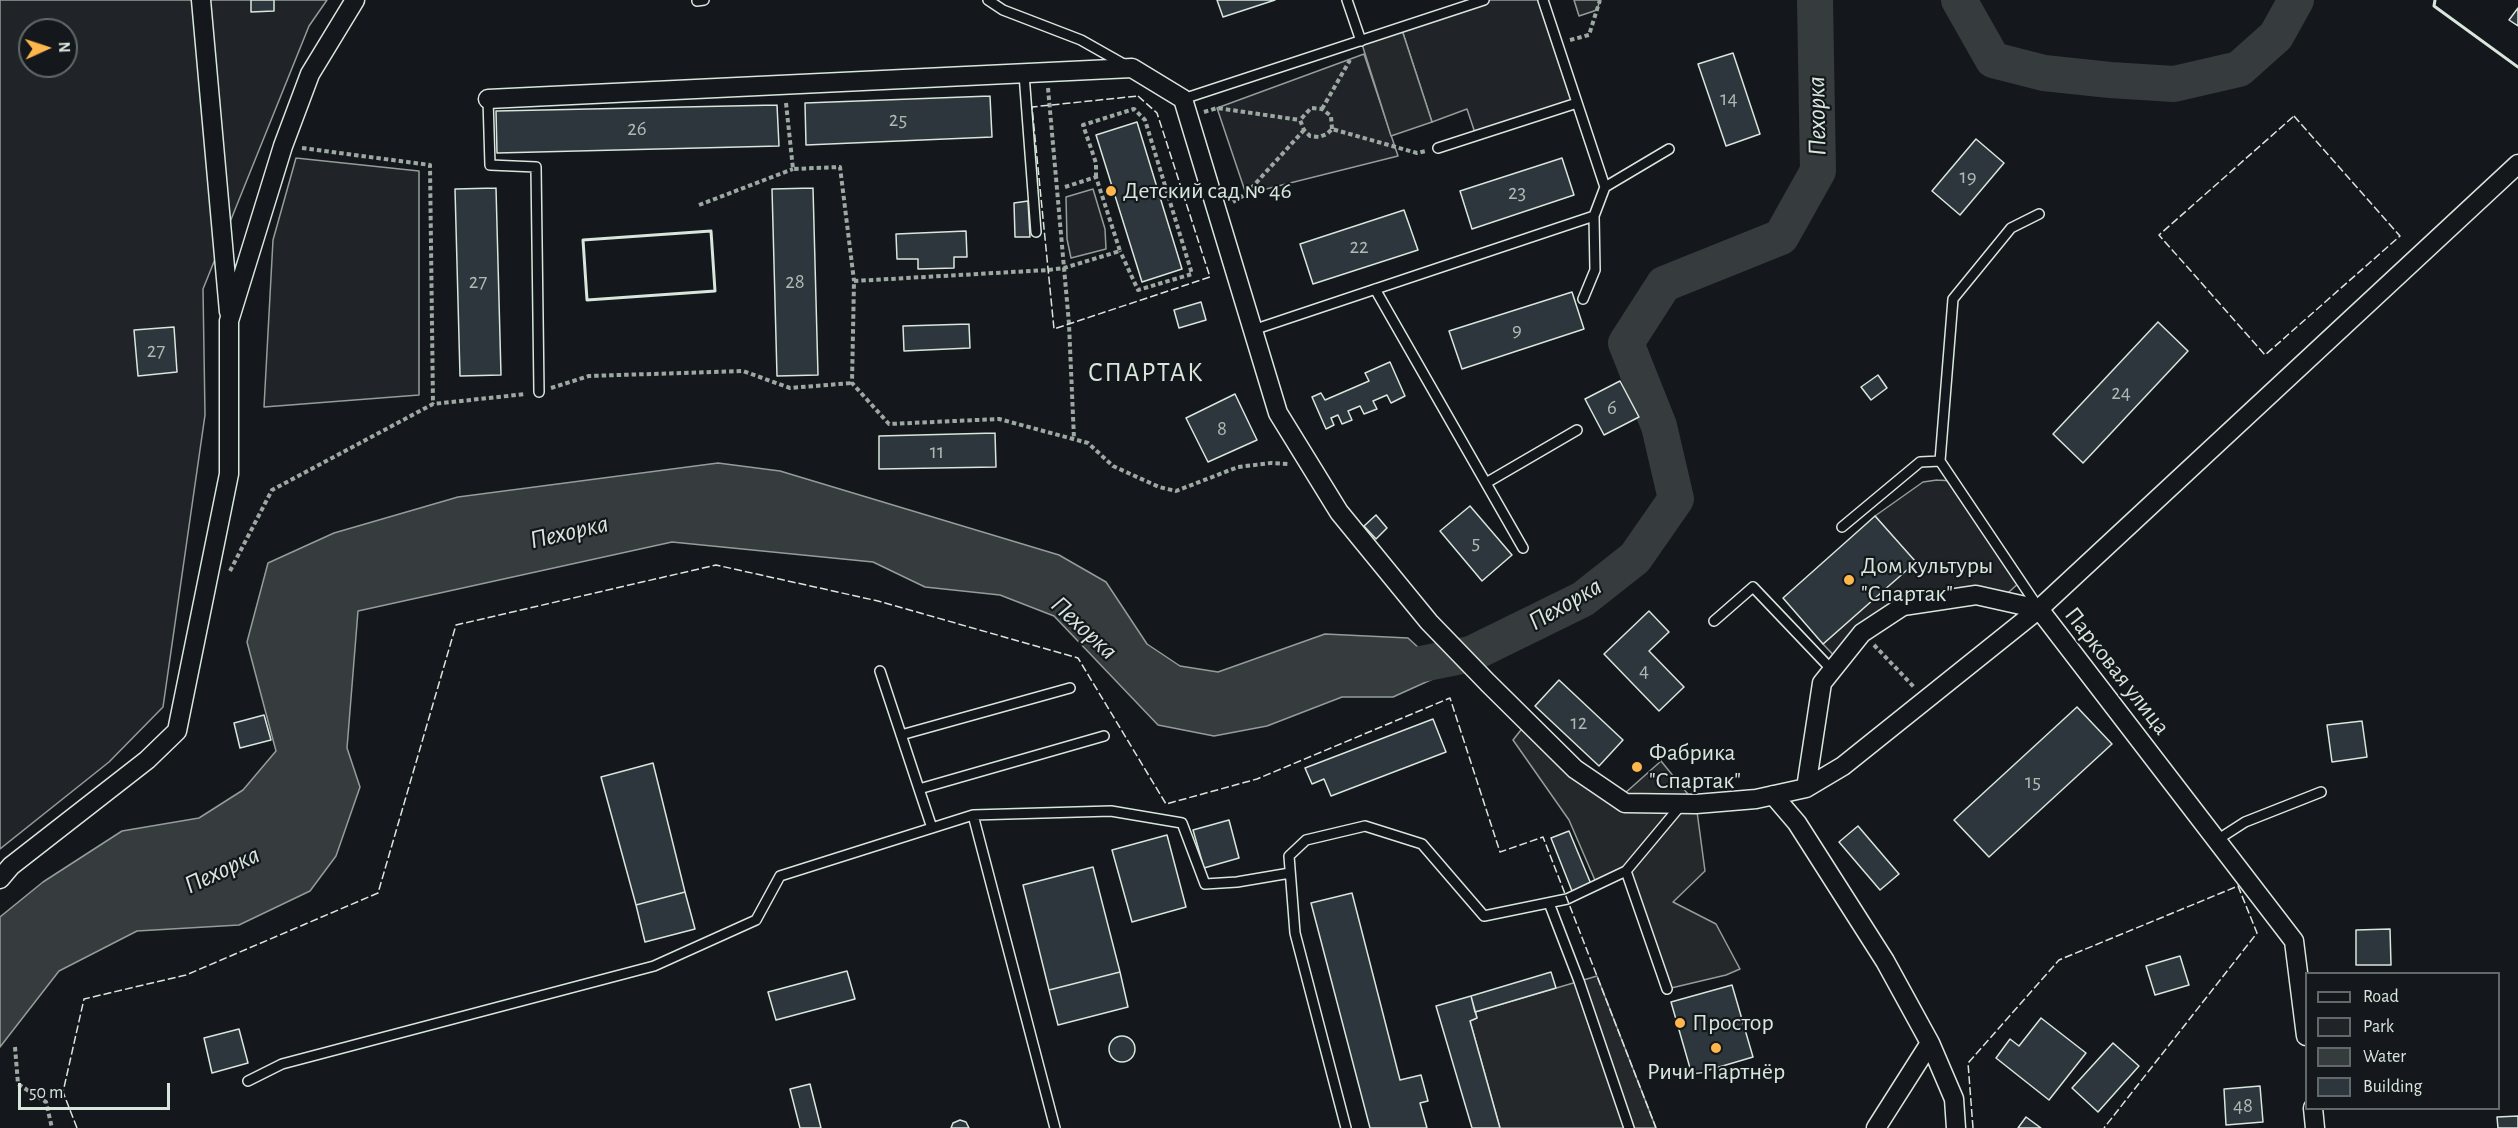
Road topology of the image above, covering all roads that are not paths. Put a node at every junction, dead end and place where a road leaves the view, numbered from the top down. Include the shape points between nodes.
1 (201, 0) edge
2 (355, 0) edge
3 (987, 0) edge
4 (1347, 0) edge
5 (1484, 0) edge
6 (1543, 0) edge
7 (1360, 41) junction
8 (1132, 68) junction
9 (1024, 74) junction
10 (488, 99) joint
11 (1577, 103) junction
12 (1185, 108) junction
13 (1438, 148) road end
14 (1669, 149) dead end
15 (2518, 164) edge
16 (1605, 187) junction
17 (2039, 214) dead end
18 (1594, 216) junction
19 (1036, 232) dead end
20 (1375, 289) junction
21 (1583, 299) dead end
22 (229, 321) junction
23 (1252, 330) junction
24 (539, 392) road end
25 (1577, 430) dead end
26 (1940, 461) junction
27 (1486, 483) junction
28 (1842, 527) dead end
29 (1523, 548) dead end
30 (2039, 609) junction
31 (1714, 621) dead end
32 (1832, 670) junction
33 (880, 671) dead end
34 (1070, 688) dead end
35 (901, 735) junction
36 (1104, 736) dead end
37 (1806, 788) junction
38 (919, 789) junction
39 (2321, 792) dead end
40 (1773, 795) junction
41 (1682, 804) junction
42 (973, 815) junction
43 (932, 828) junction
44 (2217, 840) junction
45 (1626, 871) junction
46 (1290, 873) junction
47 (0, 879) edge
48 (1549, 903) junction
49 (1667, 989) dead end
50 (2305, 1021) edge
51 (1930, 1043) junction
52 (248, 1081) dead end
53 (2313, 1110) edge
54 (1055, 1128) edge
55 (1346, 1128) edge
56 (1629, 1128) edge
57 (1876, 1128) edge
58 (1956, 1128) edge
59 (2315, 1128) edge

1 - 22 street
2 - 22 street via 310,74
3 - 8 lane via 1081,40
4 - 7 lane
5 - 7 lane
6 - 11 lane
7 - 12 lane
8 - 9 street
8 - 12 street
9 - 10 street
9 - 19 lane
10 - 24 lane via 490,165 536,167
11 - 13 lane
11 - 16 lane
12 - 23 street
14 - 16 lane
15 - 30 street
16 - 18 lane
17 - 26 lane via 2011,228 1953,299
18 - 20 lane
18 - 21 lane via 1595,270
20 - 23 lane
20 - 27 lane
22 - 47 street via 229,474 177,731 147,760 11,866
23 - 41 street via 1278,413 1339,512 1429,622 1575,769 1625,803
25 - 27 lane
26 - 28 lane via 1920,462
26 - 30 lane
27 - 29 lane
30 - 32 street, Парковая улица via 1976,595 1903,606 1862,633
30 - 37 street via 1843,766
30 - 44 street, Парковая улица
31 - 32 lane via 1753,587
32 - 37 street, Парковая улица via 1822,683
33 - 35 lane
34 - 35 lane
35 - 38 lane
36 - 38 lane
37 - 40 street
38 - 43 lane
39 - 44 lane via 2245,822
40 - 41 street
40 - 51 street via 1797,823 1886,961
41 - 45 lane
42 - 43 lane
42 - 46 lane via 1111,812 1182,823 1205,884
42 - 54 lane
43 - 52 lane via 780,876 756,920 654,966 282,1064
44 - 50 street, Парковая улица via 2294,941
45 - 48 lane via 1567,899
45 - 49 lane
46 - 48 lane via 1289,856 1306,840 1365,826 1422,844 1484,916
46 - 55 lane via 1295,933
48 - 56 lane via 1580,981
51 - 57 street
51 - 58 street via 1954,1100
53 - 59 street

